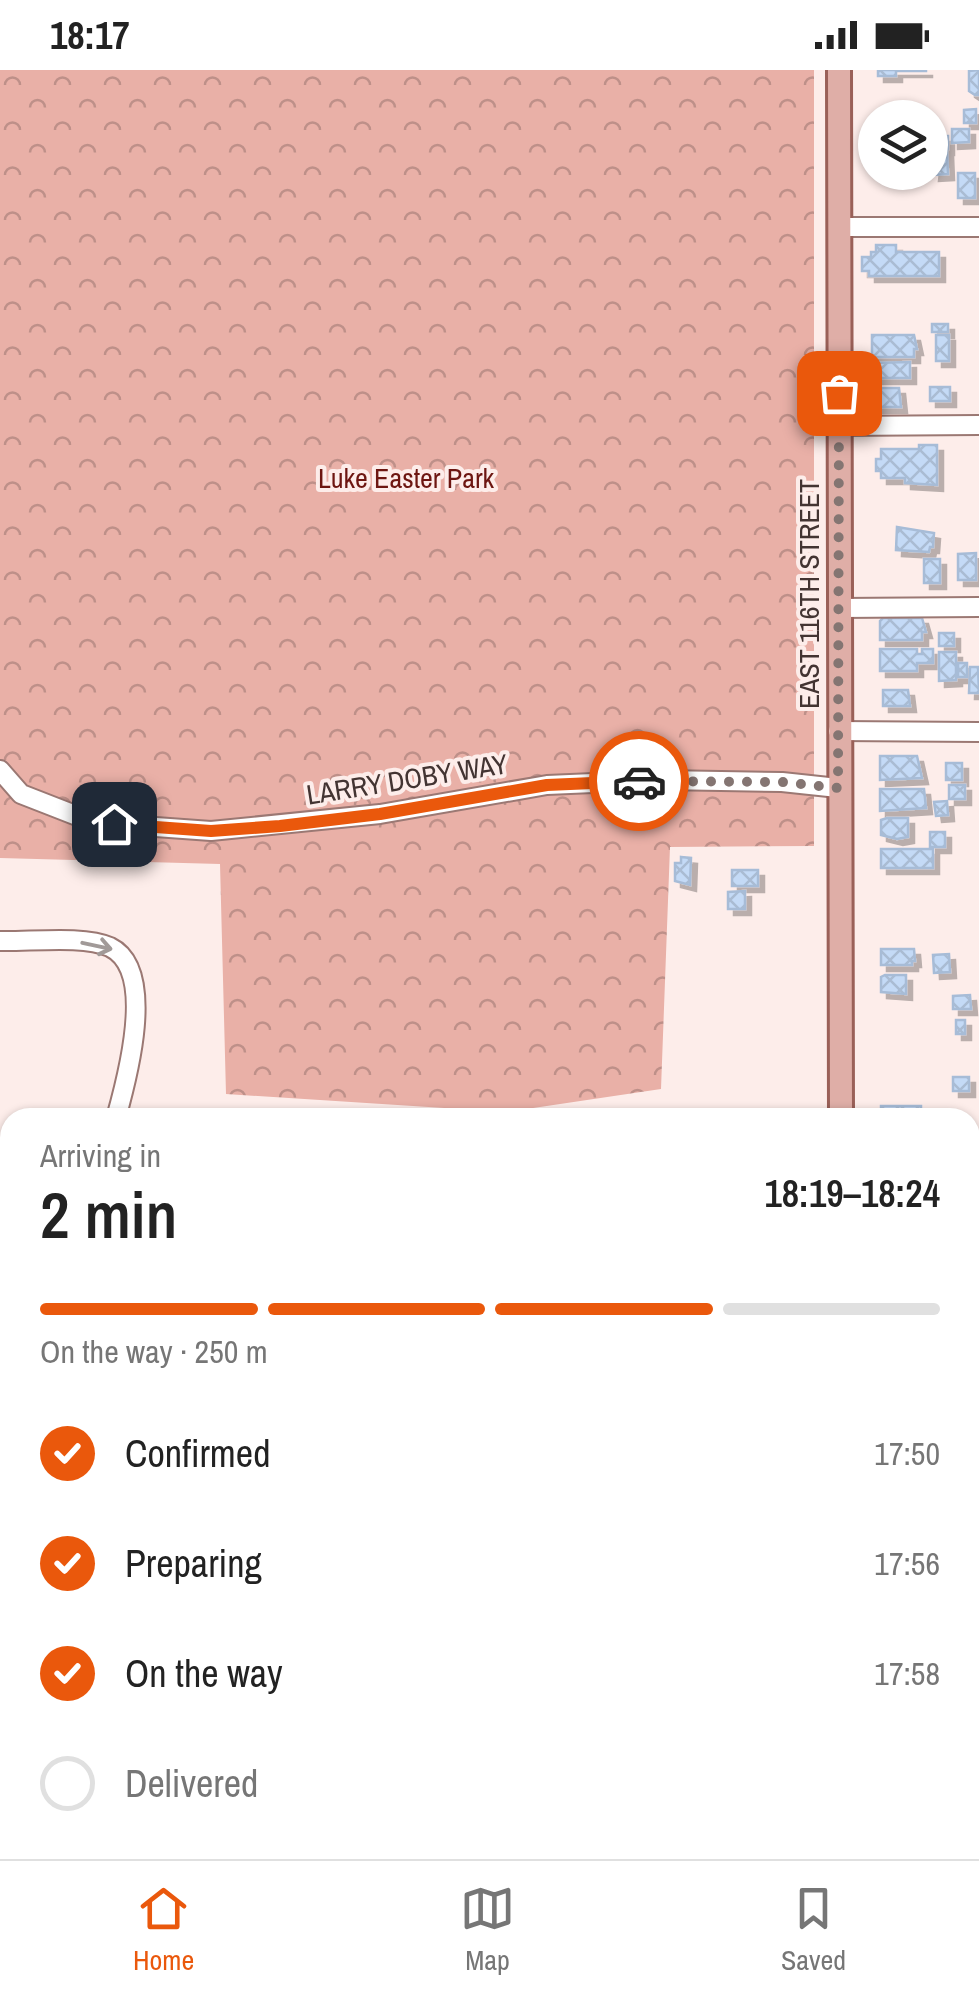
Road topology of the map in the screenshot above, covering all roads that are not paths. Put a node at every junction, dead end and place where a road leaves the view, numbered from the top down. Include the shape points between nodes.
1 (838, 70) edge
2 (840, 227) junction
3 (979, 227) edge
4 (979, 425) edge
5 (838, 426) junction
6 (979, 606) edge
7 (840, 608) junction
8 (838, 732) junction
9 (979, 732) edge
10 (0, 770) edge
11 (838, 788) junction
12 (0, 941) edge
13 (119, 1108) edge
14 (841, 1108) edge

1 - 2 main road, EAST 116TH STREET
2 - 3 street
2 - 5 main road, EAST 116TH STREET
4 - 5 street
5 - 7 main road, EAST 116TH STREET
6 - 7 street
7 - 8 main road, EAST 116TH STREET
8 - 9 street
8 - 11 main road, EAST 116TH STREET
10 - 11 street, LARRY DOBY WAY via 20,794 80,817 211,831 380,814 547,785 664,780
11 - 14 main road, EAST 116TH STREET
12 -> 13 street via 92,942 112,948 131,971 136,998

